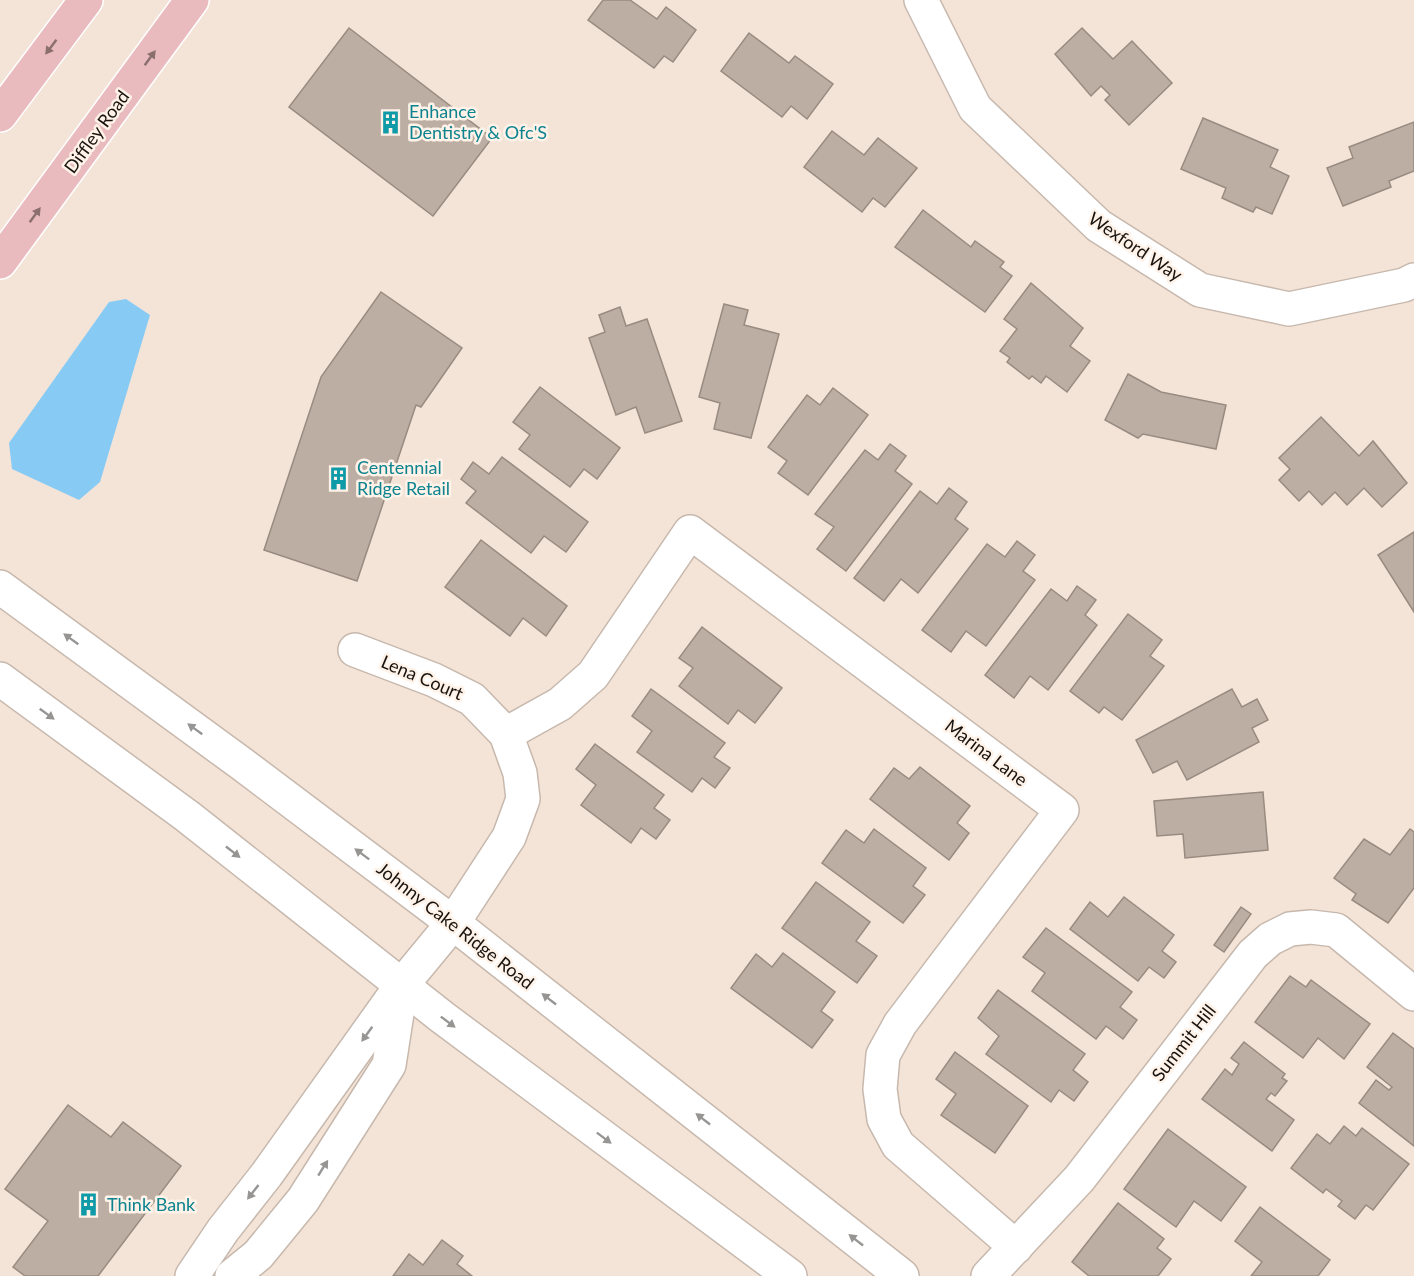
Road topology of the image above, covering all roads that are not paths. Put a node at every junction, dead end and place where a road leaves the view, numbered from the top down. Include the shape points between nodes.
1 (86, 0) edge
2 (192, 0) edge
3 (921, 0) edge
4 (0, 115) edge
5 (0, 262) edge
6 (1411, 291) edge
7 (0, 587) edge
8 (355, 650) dead end
9 (0, 679) edge
10 (506, 734) junction
11 (453, 923) junction
12 (401, 986) junction
13 (1414, 994) edge
14 (1016, 1247) junction
15 (192, 1276) edge
16 (232, 1276) edge
17 (790, 1276) edge
18 (902, 1276) edge
19 (988, 1276) edge

1 -> 4 main road
5 -> 2 main road, Diffley Road
3 - 6 street, Wexford Way via 975,108 1099,226 1200,290 1289,309
11 -> 7 street, Johnny Cake Ridge Road
8 - 10 street, Lena Court via 472,699
9 -> 12 street via 187,816
10 - 11 street, Lena Court via 520,773 523,799 509,837
10 - 14 street, Marina Lane via 560,704 593,675 690,532 1062,810 900,1024 884,1055 881,1078 884,1119 898,1145
11 - 12 street, Lena Court
18 -> 11 street, Johnny Cake Ridge Road
12 -> 15 street, Lena Court
16 -> 12 street via 258,1256 303,1200 388,1065
12 -> 17 street
13 - 14 street, Summit Hill via 1336,930 1290,929 1270,939 1254,954 1079,1179
14 - 19 street, Summit Hill

